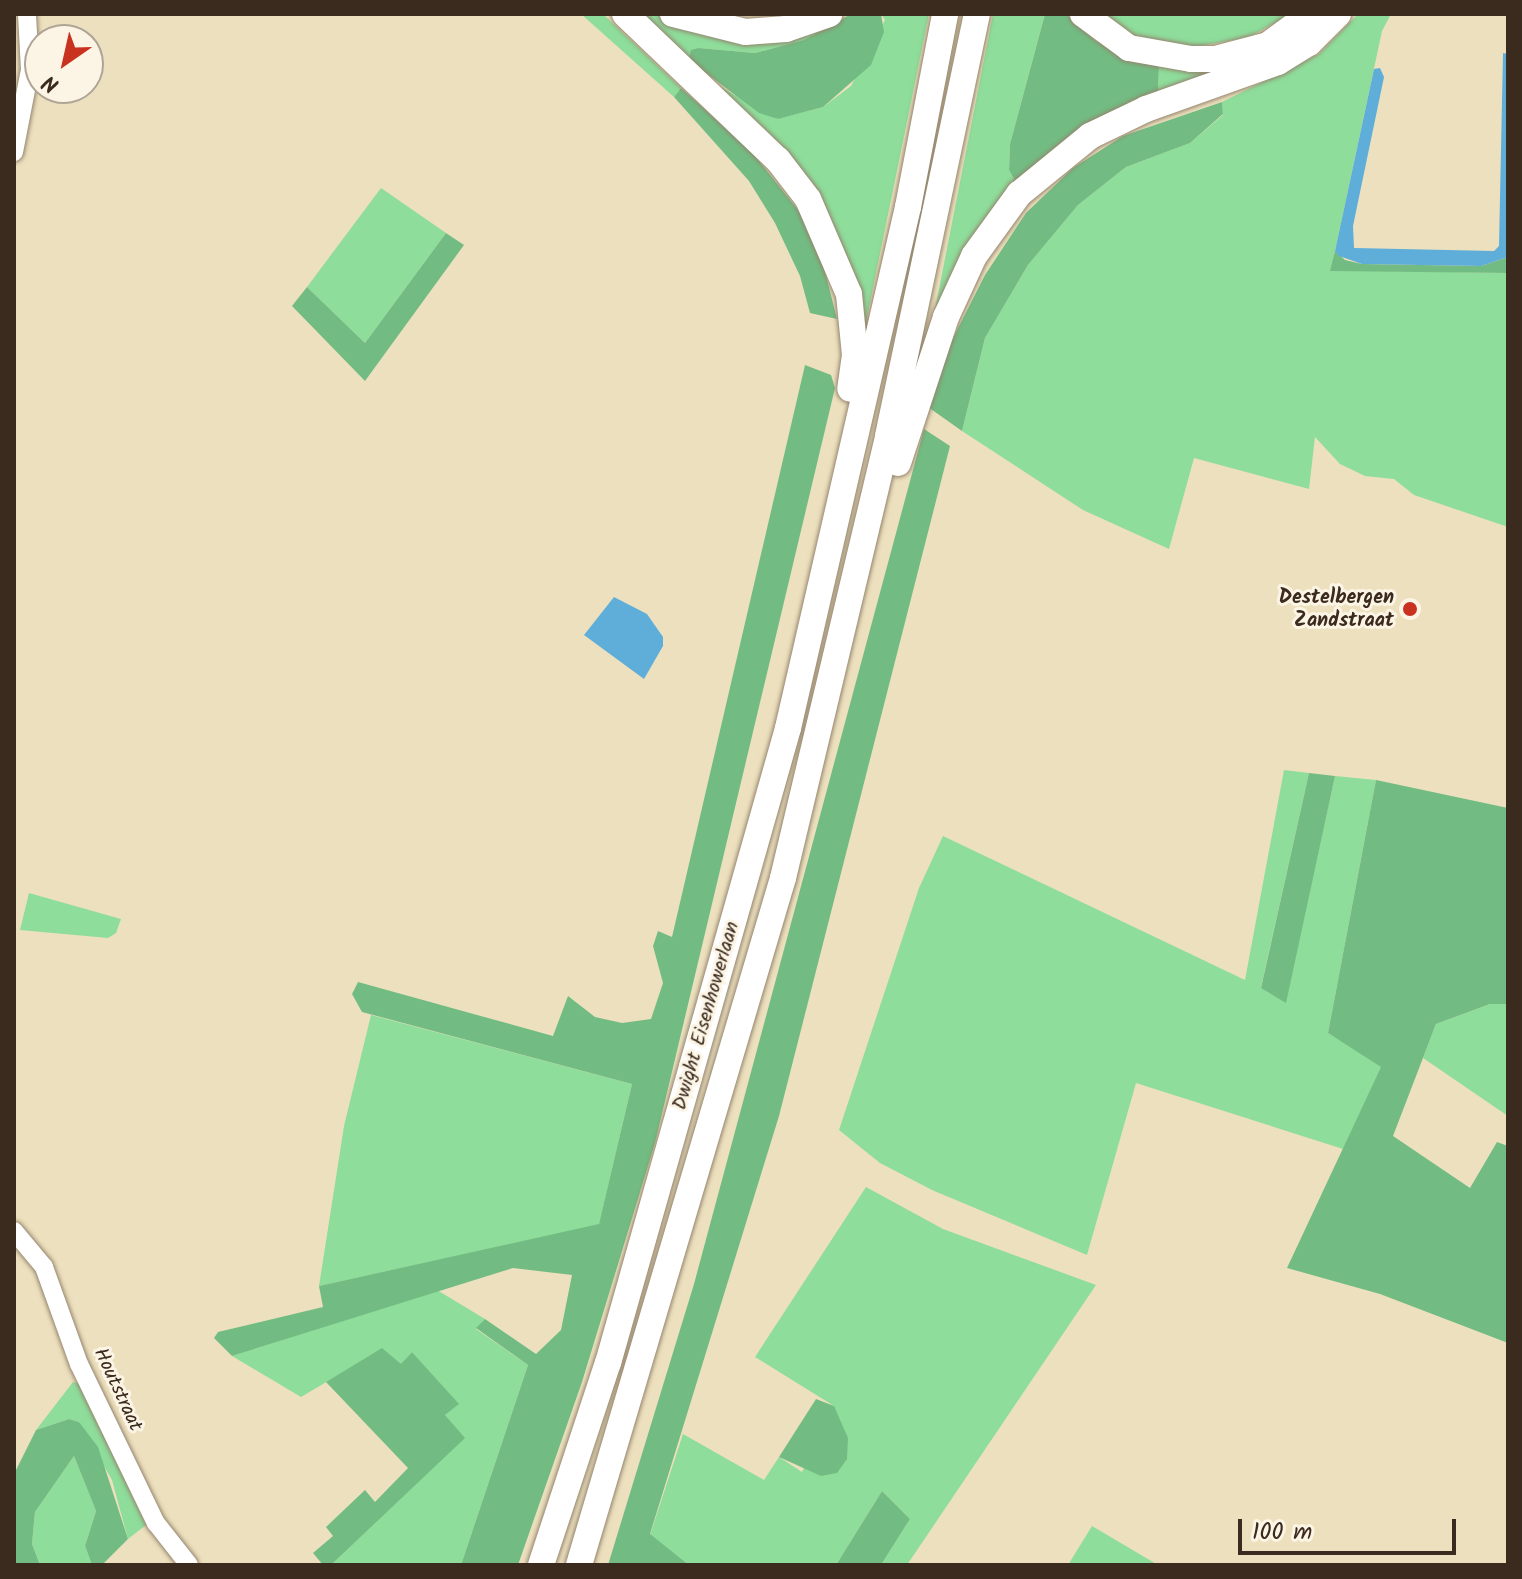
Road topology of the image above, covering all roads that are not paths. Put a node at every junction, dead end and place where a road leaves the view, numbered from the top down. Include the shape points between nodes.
1 (27, 14) edge
2 (625, 14) edge
3 (673, 14) edge
4 (829, 14) edge
5 (945, 14) edge
6 (977, 14) edge
7 (1083, 14) edge
8 (1310, 14) edge
9 (1338, 14) edge
10 (14, 152) edge
11 (863, 359) junction
12 (911, 380) junction
13 (14, 1231) edge
14 (578, 1560) edge
15 (189, 1565) edge
16 (541, 1565) edge

1 - 10 street via 30,70
2 - 11 highway via 778,160 808,199 849,294
3 - 4 highway via 745,32 786,29
5 - 11 highway
6 - 12 highway
7 - 8 highway via 1129,48 1215,59 1268,45
9 - 12 highway via 1309,43 1278,62 1117,121 1056,160 1019,194 974,256
11 - 16 highway, Dwight Eisenhowerlaan via 843,437 851,460 788,728 608,1363
12 - 14 highway, Dwight Eisenhowerlaan via 873,555 852,585 783,878
13 - 15 street, Houtstraat via 44,1267 85,1377 156,1523

